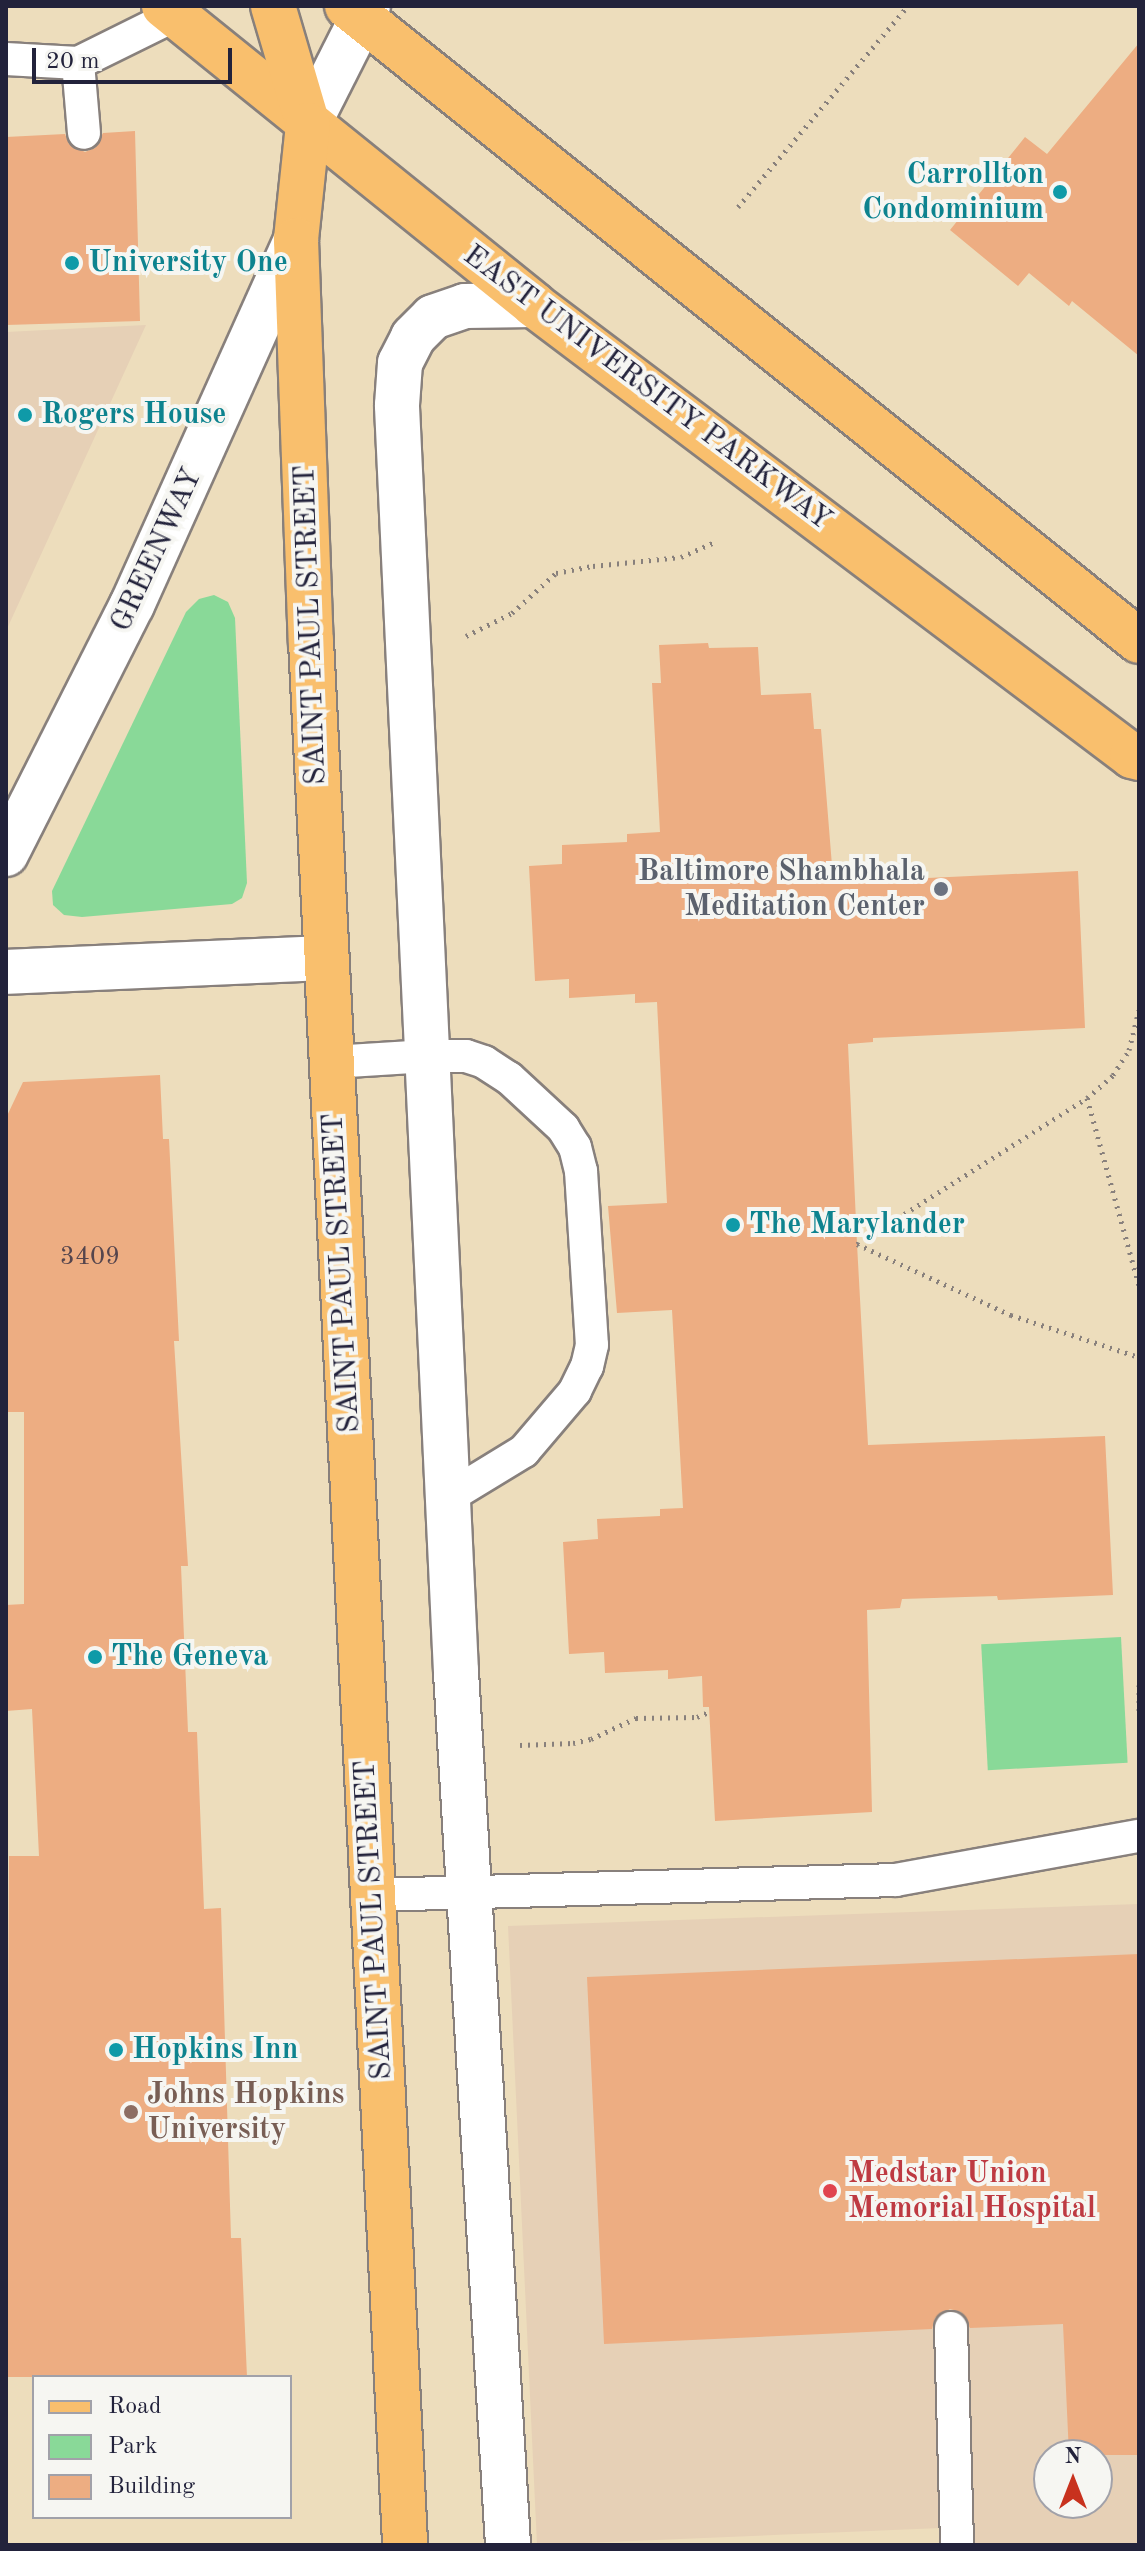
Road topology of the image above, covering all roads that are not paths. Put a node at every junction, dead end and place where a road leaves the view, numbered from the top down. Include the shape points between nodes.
1 (273, 6) edge
2 (359, 9) edge
3 (170, 11) edge
4 (6, 59) edge
5 (78, 63) junction
6 (308, 125) junction
7 (84, 133) dead end
8 (296, 240) junction
9 (534, 305) junction
10 (1139, 641) edge
11 (1139, 758) edge
12 (6, 854) edge
13 (326, 958) junction
14 (6, 972) edge
15 (428, 1056) junction
16 (332, 1062) junction
17 (447, 1498) junction
18 (1139, 1836) edge
19 (469, 1893) junction
20 (373, 1895) junction
21 (951, 2328) dead end
22 (405, 2545) edge
23 (508, 2545) edge
24 (957, 2545) edge

1 - 6 main road, SAINT PAUL STREET
2 - 6 street
2 - 10 main road
3 - 5 lane
3 - 6 main road, EAST UNIVERSITY PARKWAY
4 - 5 lane
5 - 7 lane
6 - 8 main road, SAINT PAUL STREET
6 - 9 main road, EAST UNIVERSITY PARKWAY
8 - 12 street, GREENWAY via 132,605
8 - 13 main road, SAINT PAUL STREET
9 - 11 main road, EAST UNIVERSITY PARKWAY
9 - 15 street via 465,306 433,317 413,337 400,363 397,405
13 - 14 street
13 - 16 main road, SAINT PAUL STREET
15 - 16 lane
15 - 17 street
15 - 17 lane via 466,1056 484,1062 563,1128 575,1147 592,1345 575,1391 524,1451
16 - 20 main road, SAINT PAUL STREET
17 - 19 street
18 - 19 lane via 896,1880
19 - 20 lane
19 - 23 street
20 - 22 main road, SAINT PAUL STREET
21 - 24 lane

